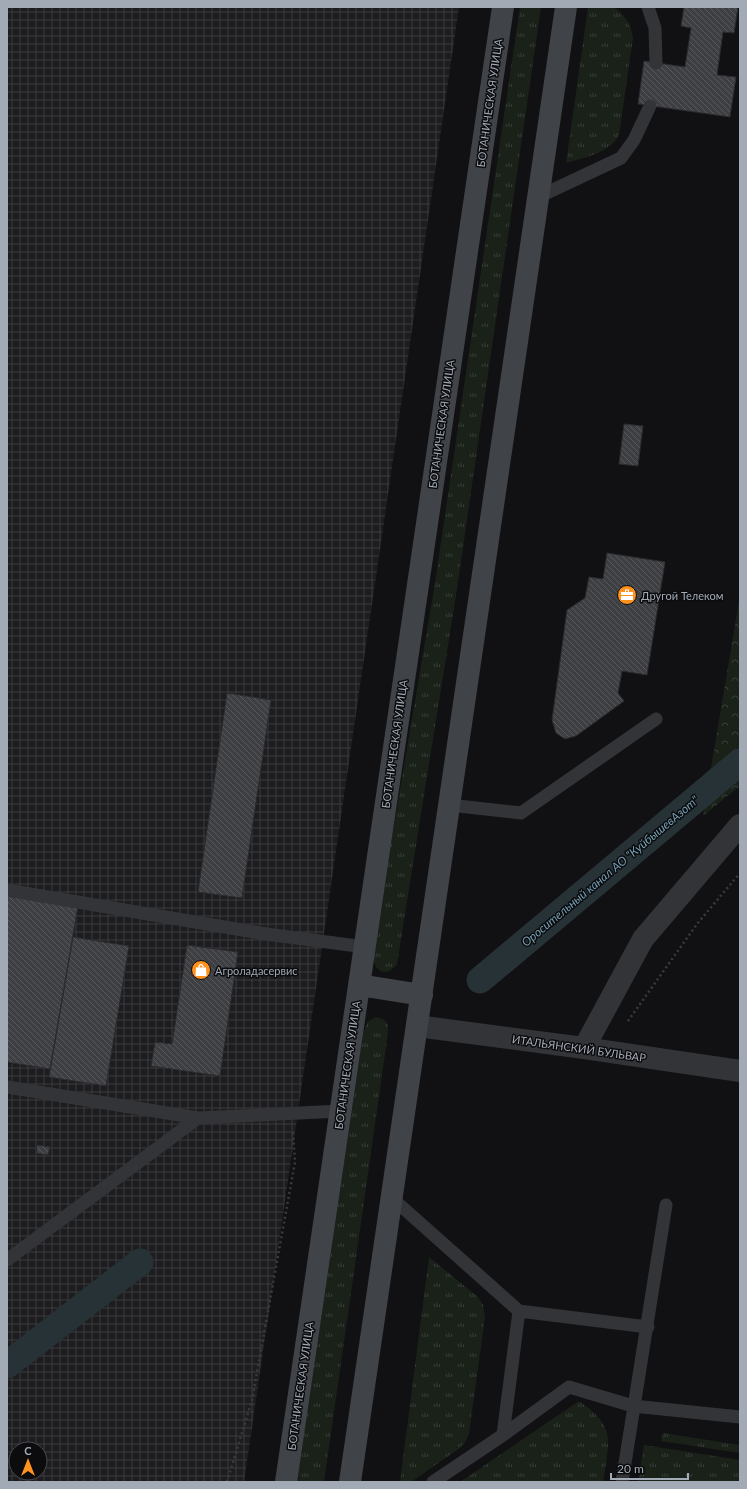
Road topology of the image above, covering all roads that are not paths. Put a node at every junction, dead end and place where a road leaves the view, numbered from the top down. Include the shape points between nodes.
1 (503, 7) edge
2 (566, 7) edge
3 (648, 7) edge
4 (656, 63) dead end
5 (650, 106) dead end
6 (538, 197) junction
7 (656, 719) dead end
8 (449, 805) junction
9 (740, 825) edge
10 (7, 890) edge
11 (365, 947) junction
12 (359, 985) junction
13 (422, 995) junction
14 (417, 1026) junction
15 (584, 1048) junction
16 (740, 1071) edge
17 (7, 1087) edge
18 (340, 1111) junction
19 (198, 1118) junction
20 (392, 1198) junction
21 (666, 1205) dead end
22 (7, 1260) edge
23 (519, 1311) junction
24 (648, 1326) junction
25 (633, 1406) junction
26 (740, 1417) edge
27 (503, 1435) junction
28 (286, 1482) edge
29 (350, 1482) edge
30 (433, 1482) edge
31 (622, 1482) edge

1 - 11 main road, БОТАНИЧЕСКАЯ УЛИЦА
2 - 6 main road
3 - 4 lane via 655,28
5 - 6 lane via 634,140 621,158
6 - 8 main road
7 - 8 lane via 521,813
8 - 13 main road
9 - 15 street via 643,940
10 - 11 lane via 266,934
11 - 12 main road, БОТАНИЧЕСКАЯ УЛИЦА
12 - 13 main road
12 - 18 main road, БОТАНИЧЕСКАЯ УЛИЦА
13 - 14 main road
14 - 15 street, ИТАЛЬЯНСКИЙ БУЛЬВАР
14 - 20 main road
15 - 16 street, ИТАЛЬЯНСКИЙ БУЛЬВАР
17 - 19 lane
18 - 19 lane
18 - 28 main road, БОТАНИЧЕСКАЯ УЛИЦА
19 - 22 lane
20 - 23 lane
20 - 29 main road
21 - 24 lane
23 - 24 lane
23 - 27 lane
24 - 25 lane
25 - 26 lane
25 - 27 lane via 569,1387
25 - 31 lane
27 - 30 lane

